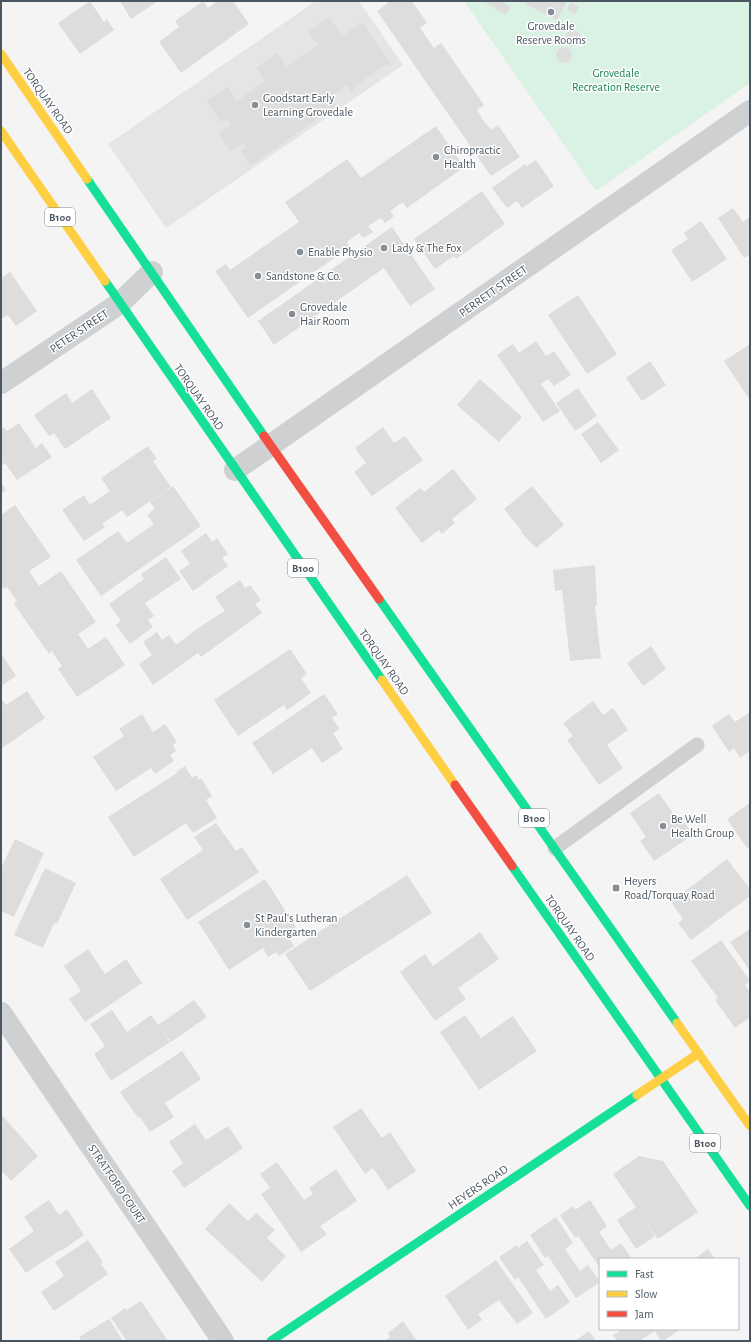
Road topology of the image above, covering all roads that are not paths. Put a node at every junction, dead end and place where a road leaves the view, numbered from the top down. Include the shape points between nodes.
1 (1, 54) edge
2 (750, 111) edge
3 (1, 131) edge
4 (152, 272) junction
5 (120, 303) junction
6 (1, 383) edge
7 (271, 445) junction
8 (235, 470) junction
9 (697, 744) dead end
10 (555, 848) junction
11 (4, 1023) edge
12 (699, 1053) junction
13 (661, 1079) junction
14 (750, 1126) edge
15 (750, 1206) edge
16 (223, 1341) edge
17 (271, 1341) edge

1 - 4 main road, TORQUAY ROAD / B100
2 - 7 street, PERRETT STREET
3 - 5 main road, TORQUAY ROAD / B100
4 - 5 street, PETER STREET
4 - 7 main road, TORQUAY ROAD / B100
5 - 6 street, PETER STREET
5 - 8 main road, TORQUAY ROAD / B100
7 - 8 street, PERRETT STREET
7 - 10 main road, TORQUAY ROAD / B100
8 - 13 main road, TORQUAY ROAD / B100
9 - 10 lane
10 - 12 main road, TORQUAY ROAD / B100
11 - 16 street, STRATFORD COURT
12 - 13 main road, HEYERS ROAD
12 - 14 main road, TORQUAY ROAD / B100
13 - 15 main road, TORQUAY ROAD / B100
13 - 17 main road, HEYERS ROAD

